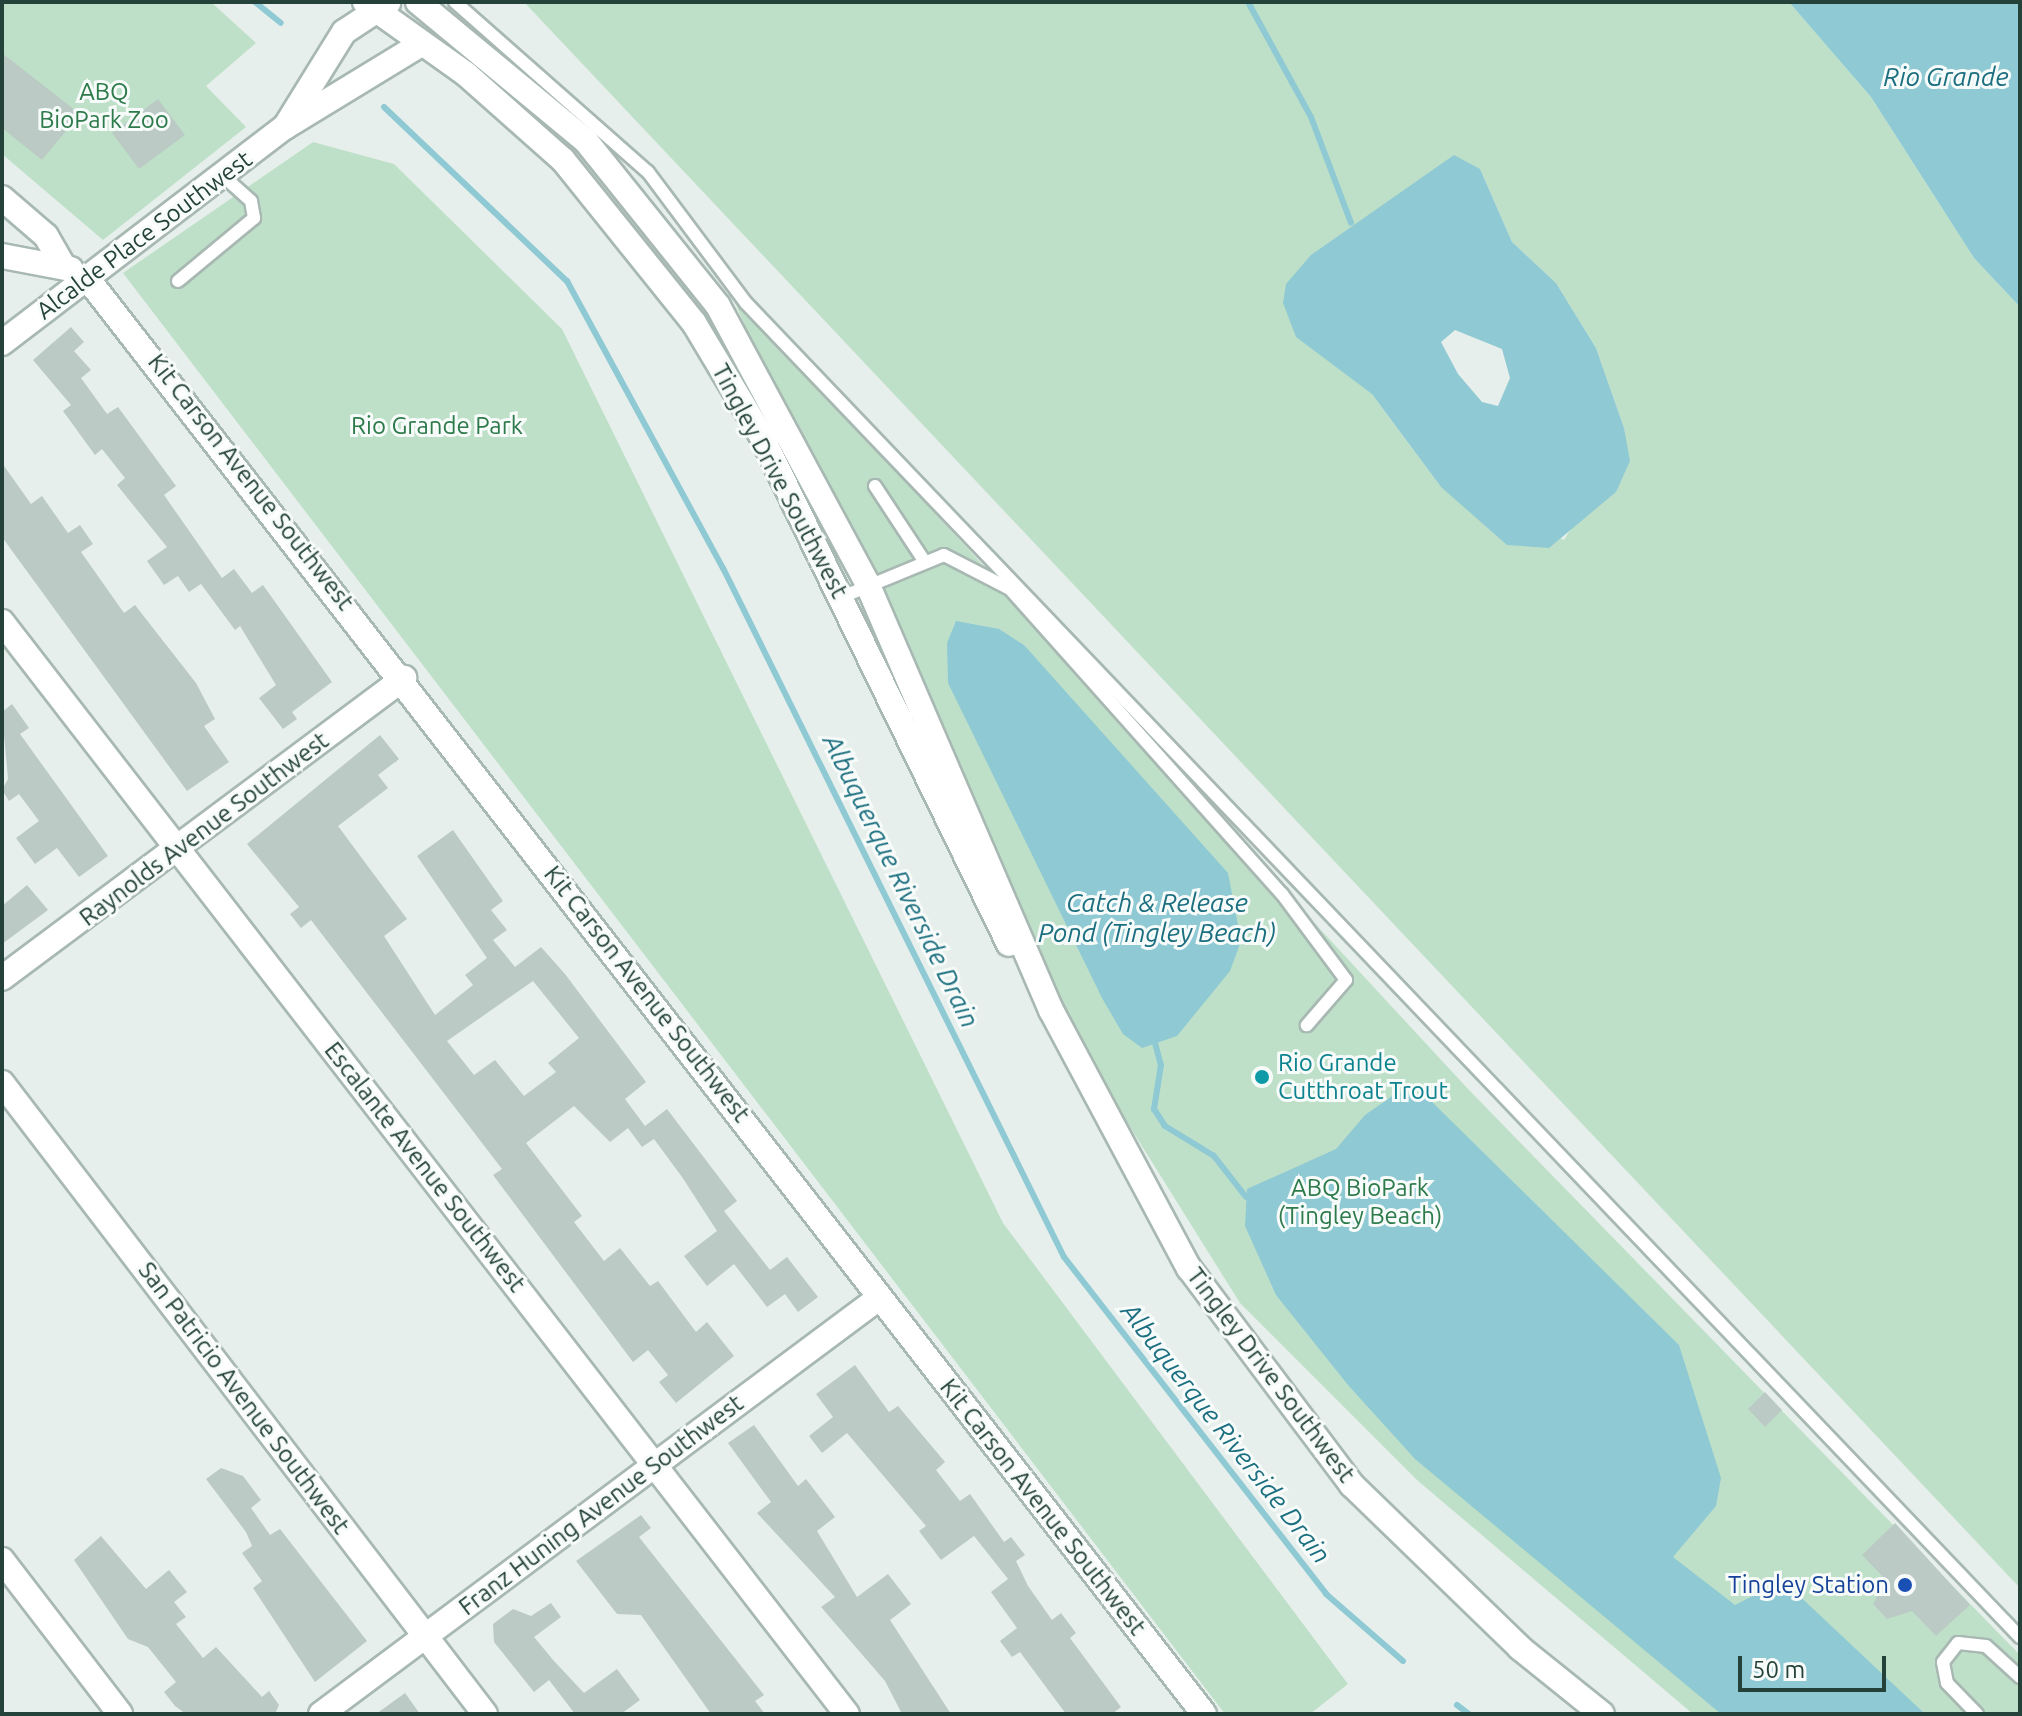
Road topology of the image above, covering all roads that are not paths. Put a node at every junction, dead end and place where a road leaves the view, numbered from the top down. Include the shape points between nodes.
1 (418, 2) edge
2 (455, 2) edge
3 (377, 5) edge
4 (421, 44) junction
5 (285, 127) junction
6 (222, 175) junction
7 (2, 198) edge
8 (2, 256) edge
9 (62, 264) junction
10 (87, 278) junction
11 (178, 281) dead end
12 (2, 343) edge
13 (875, 486) dead end
14 (925, 562) junction
15 (867, 583) junction
16 (842, 597) junction
17 (2, 622) edge
18 (404, 678) junction
19 (179, 851) junction
20 (2, 978) edge
21 (1051, 1010) junction
22 (1307, 1025) dead end
23 (2, 1083) edge
24 (880, 1297) junction
25 (656, 1465) junction
26 (2, 1560) edge
27 (426, 1636) junction
28 (2020, 1637) edge
29 (2020, 1677) edge
30 (120, 1714) edge
31 (321, 1714) edge
32 (485, 1714) edge
33 (847, 1714) edge
34 (1204, 1714) edge
35 (1602, 1714) edge
36 (1977, 1714) edge

1 - 15 street, Tingley Drive Southwest via 586,141 649,212 718,306
2 - 28 lane via 648,172 746,303
3 - 4 street, Tingley Drive Southwest
3 - 5 street, Alcalde Place Southwest via 344,32
4 - 5 street, Alcalde Place Southwest
4 - 16 street, Tingley Drive Southwest via 563,160 619,223 694,323 754,423
5 - 6 street, Alcalde Place Southwest
6 - 10 street, Alcalde Place Southwest
6 - 11 lane via 251,201 254,218
7 - 9 street via 46,236
8 - 9 street
9 - 10 street
10 - 12 street, Alcalde Place Southwest
10 - 18 street, Kit Carson Avenue Southwest
13 - 14 lane
14 - 15 lane
14 - 22 lane via 944,555 1010,589 1282,894 1346,980
15 - 16 lane
15 - 21 street, Tingley Drive Southwest
16 - 21 street, Tingley Drive Southwest via 1022,972
17 - 19 street, Escalante Avenue Southwest
18 - 19 street, Raynolds Avenue Southwest
18 - 24 street, Kit Carson Avenue Southwest
19 - 20 street, Raynolds Avenue Southwest
19 - 25 street, Escalante Avenue Southwest
21 - 35 street, Tingley Drive Southwest via 1150,1203 1297,1418 1428,1561
23 - 27 street, San Patricio Avenue Southwest
24 - 25 street, Franz Huning Avenue Southwest
24 - 34 street, Kit Carson Avenue Southwest
25 - 27 street, Franz Huning Avenue Southwest
25 - 33 street, Escalante Avenue Southwest
26 - 30 street
27 - 31 street, Franz Huning Avenue Southwest
27 - 32 street, San Patricio Avenue Southwest
29 - 36 lane via 1986,1646 1958,1643 1943,1662 1947,1683

